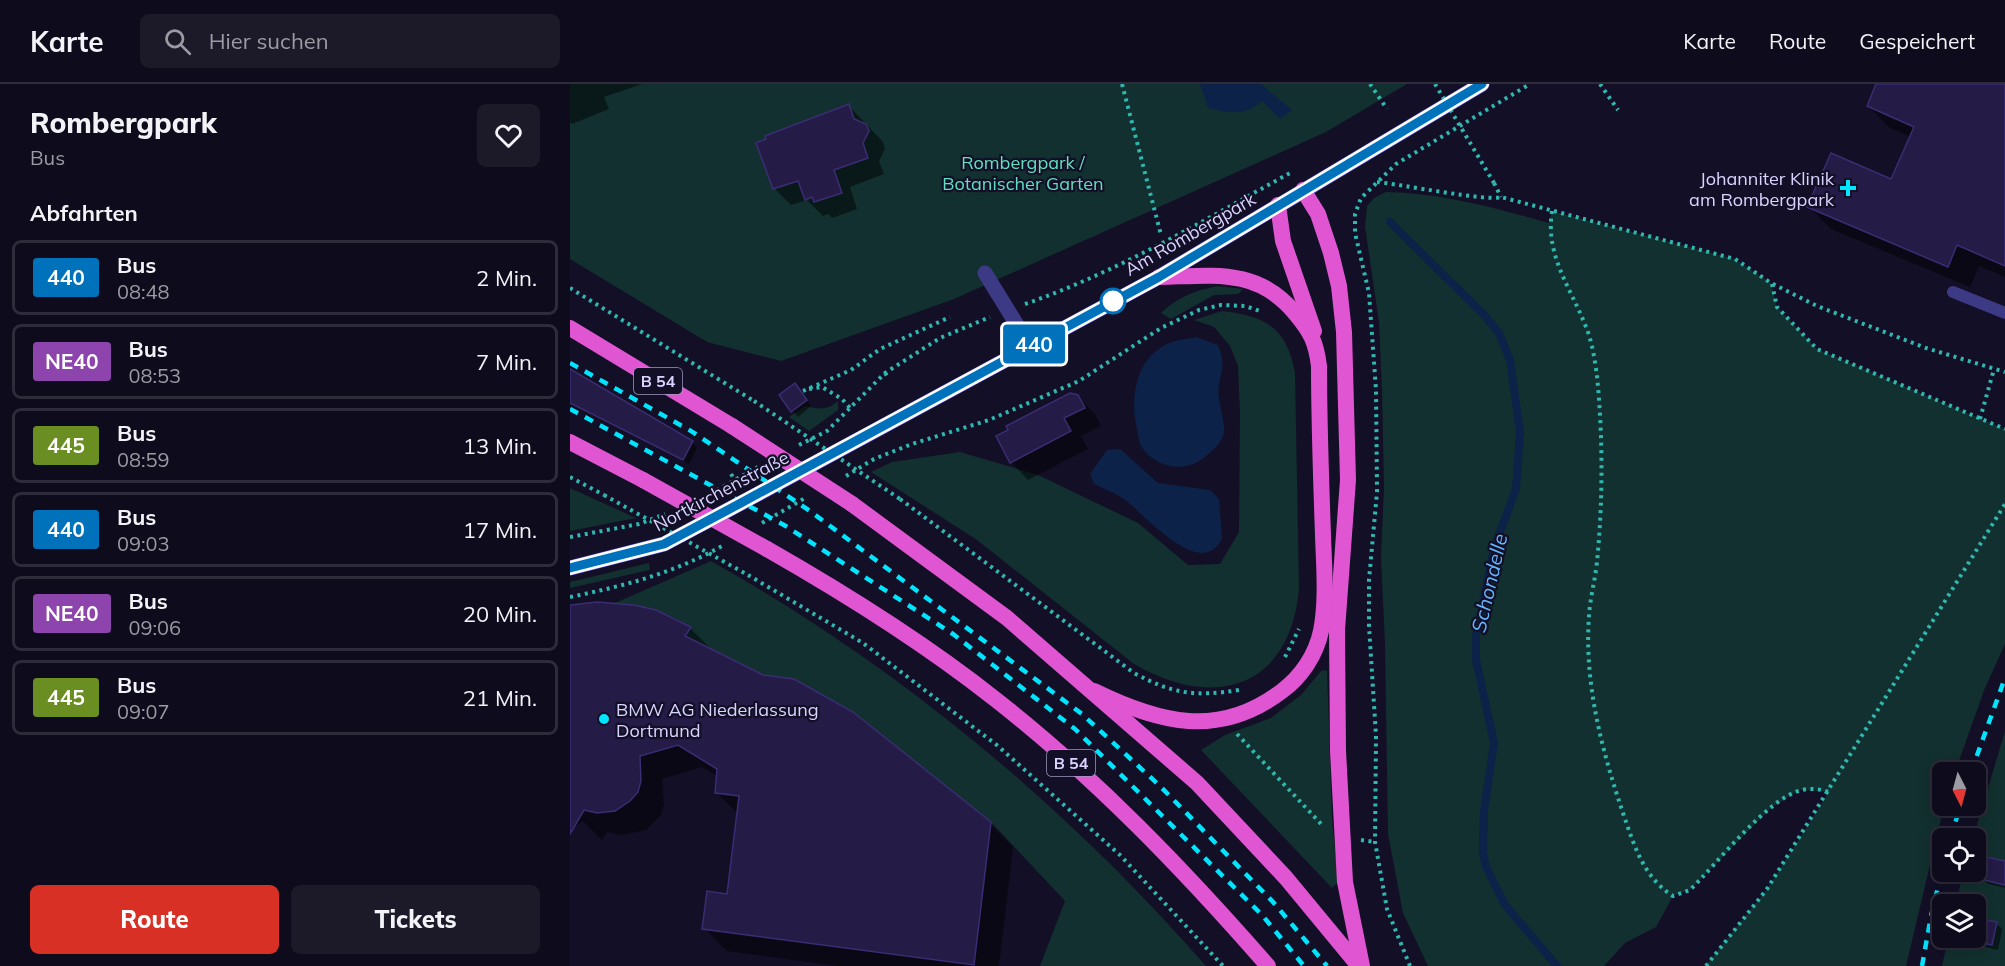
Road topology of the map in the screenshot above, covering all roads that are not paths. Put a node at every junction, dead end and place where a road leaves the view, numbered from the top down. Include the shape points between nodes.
1 (1482, 84) edge
2 (1303, 190) junction
3 (1278, 205) junction
4 (986, 273) dead end
5 (1159, 277) junction
6 (1953, 292) dead end
7 (2005, 313) edge
8 (570, 328) edge
9 (1316, 342) junction
10 (1030, 346) junction
11 (881, 427) joint
12 (570, 442) edge
13 (570, 568) edge
14 (1094, 691) junction
15 (1268, 966) edge
16 (1360, 966) edge

1 - 2 main road, Am Rombergpark
2 - 3 main road, Am Rombergpark
2 - 16 highway via 1318,214 1331,252 1344,332 1348,480 1337,630 1342,838 1349,912
3 - 5 main road, Am Rombergpark
3 - 9 highway via 1283,240
4 - 10 street
5 - 9 highway via 1227,275 1264,285 1283,297
5 - 10 main road, Am Rombergpark
6 - 7 lane
8 - 14 highway, B 54, bridge via 852,504 1007,618
9 - 14 highway via 1323,563 1322,630 1315,650 1291,684 1247,713 1225,719 1167,719 1128,708
10 - 11 main road, Am Rombergpark
11 - 13 main road, Nortkirchenstraße via 664,544
12 - 15 highway, B 54, bridge via 844,593 995,699 1133,820 1202,890
14 - 16 highway, B 54 via 1197,783 1286,878

